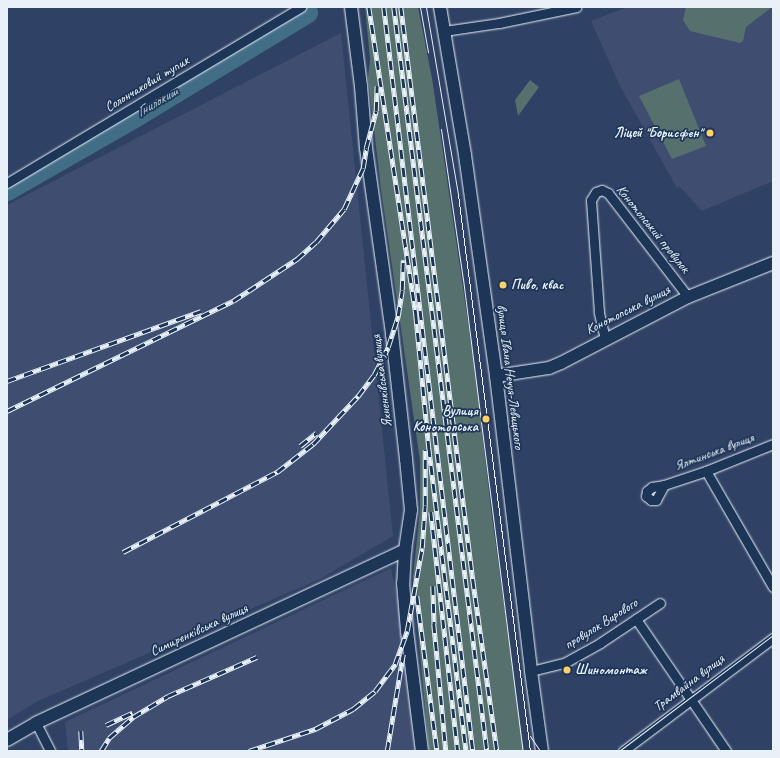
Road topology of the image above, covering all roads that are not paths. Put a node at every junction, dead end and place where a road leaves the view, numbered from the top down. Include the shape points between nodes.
1 (301, 7) edge
2 (351, 7) edge
3 (440, 7) edge
4 (576, 7) edge
5 (444, 31) junction
6 (7, 183) edge
7 (773, 263) edge
8 (688, 297) junction
9 (605, 339) junction
10 (496, 376) junction
11 (773, 444) edge
12 (706, 471) junction
13 (664, 485) dead end
14 (404, 550) junction
15 (773, 587) edge
16 (660, 603) dead end
17 (636, 619) junction
18 (773, 638) edge
19 (531, 671) junction
20 (692, 699) junction
21 (36, 723) junction
22 (7, 740) edge
23 (50, 751) edge
24 (422, 751) edge
25 (542, 751) edge
26 (623, 751) edge
27 (726, 751) edge

1 - 6 street, Солончаковий тупик
2 - 14 main road, Яхненківська вулиця via 411,510
3 - 5 main road, вулиця Івана Нечуя-Левицького
4 - 5 street
5 - 10 main road, вулиця Івана Нечуя-Левицького via 466,155
7 - 8 main road, Конотопська вулиця
8 - 9 main road, Конотопська вулиця
8 - 9 street, Конотопський провулок via 608,193 602,190 596,192 591,200 599,312
9 - 10 main road, Конотопська вулиця via 548,368
10 - 19 main road, вулиця Івана Нечуя-Левицького
11 - 12 street, Ялтинська вулиця
12 - 13 street, Ялтинська вулиця
12 - 15 street
14 - 21 main road, Симиренківська вулиця
14 - 24 main road, Яхненківська вулиця via 403,583 407,631
16 - 17 street, провулок Вирового
17 - 19 street, провулок Вирового via 566,662
17 - 20 street
18 - 20 street, Трамвайна вулиця
19 - 25 main road, вулиця Івана Нечуя-Левицького
20 - 26 street, Трамвайна вулиця
20 - 27 street
21 - 22 main road, Симиренківська вулиця
21 - 23 street

